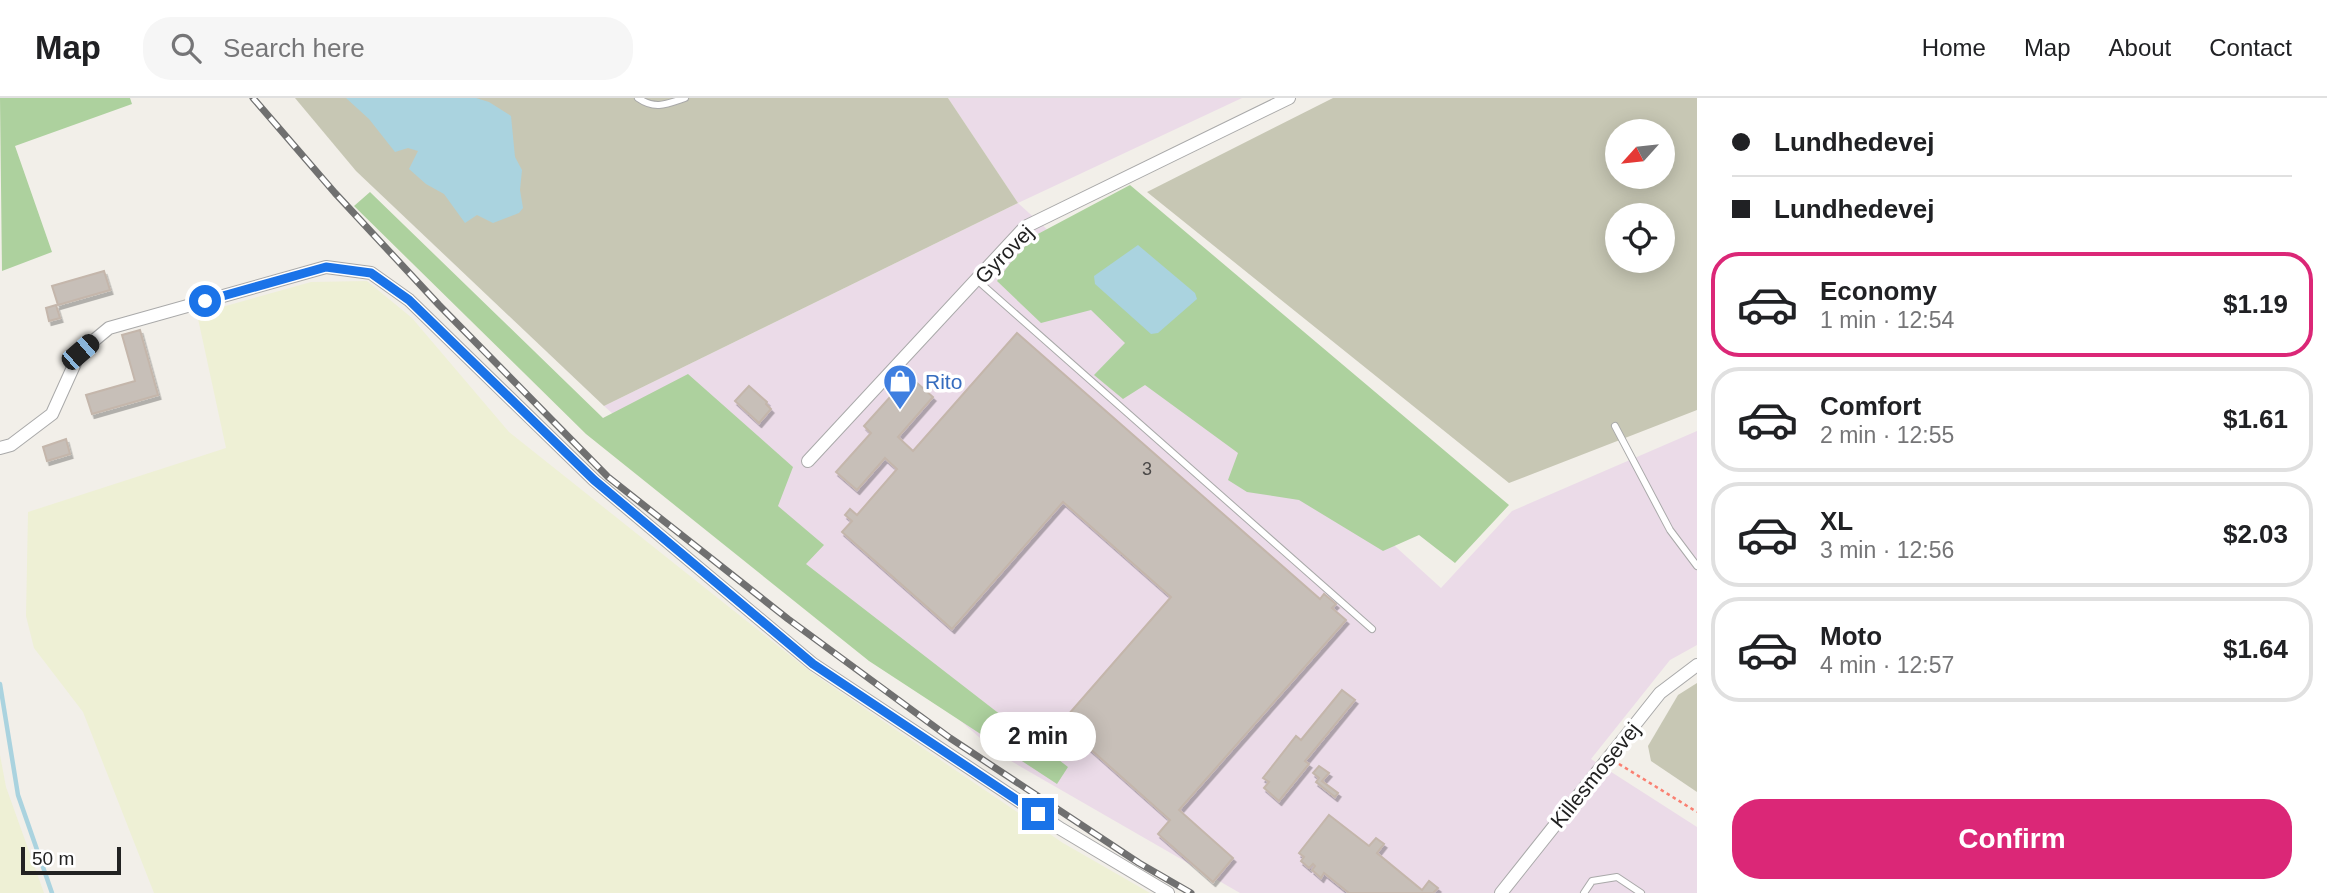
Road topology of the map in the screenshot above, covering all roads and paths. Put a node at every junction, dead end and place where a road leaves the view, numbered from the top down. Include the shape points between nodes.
1 (638, 98) edge
2 (685, 98) edge
3 (1289, 98) edge
4 (977, 280) junction
5 (1615, 426) dead end
6 (0, 448) edge
7 (808, 461) dead end
8 (1697, 566) edge
9 (1372, 629) dead end
10 (1697, 665) edge
11 (1608, 757) junction
12 (1697, 812) edge
13 (1168, 893) edge
14 (1501, 893) edge
15 (1584, 893) edge
16 (1641, 893) edge

1 - 2 lane via 659,107
3 - 4 street, Gyrovej via 1025,227
4 - 7 street, Gyrovej
4 - 9 lane
5 - 8 lane via 1670,530
6 - 13 street via 52,414 80,352 109,328 326,267 371,273 409,300 594,480 813,664 1061,829
10 - 11 street, Killesmosevej via 1660,694
11 - 12 path
11 - 14 street, Killesmosevej
15 - 16 lane via 1592,881 1617,877

